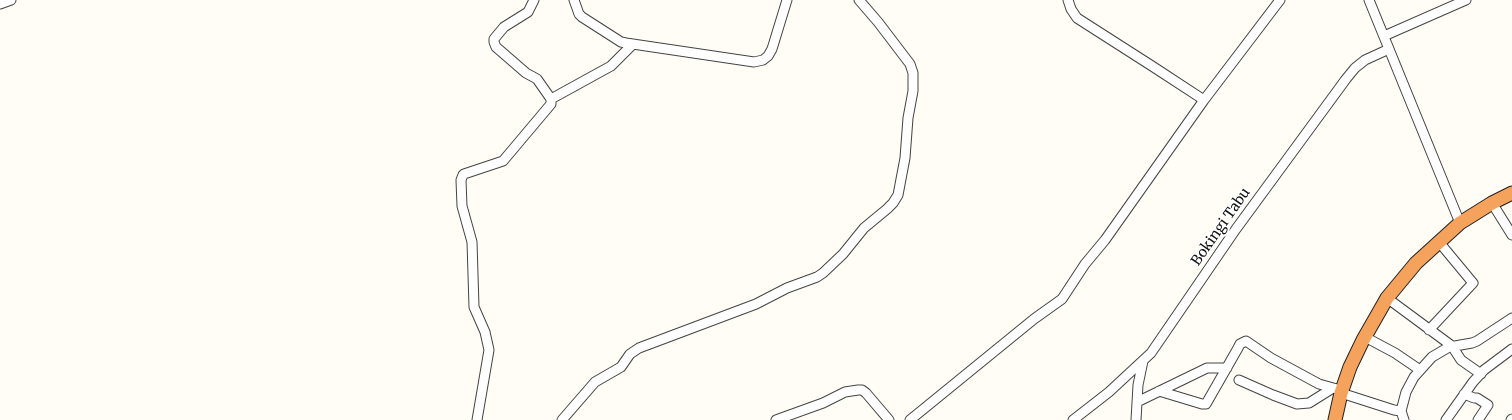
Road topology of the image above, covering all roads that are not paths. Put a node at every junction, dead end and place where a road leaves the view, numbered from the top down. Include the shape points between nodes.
1 (11, 0) edge
2 (534, 0) edge
3 (574, 0) edge
4 (787, 0) edge
5 (859, 0) edge
6 (1068, 0) edge
7 (1280, 0) edge
8 (1369, 0) edge
9 (1466, 0) edge
10 (0, 4) edge
11 (1384, 36) junction
12 (632, 45) junction
13 (1389, 49) junction
14 (551, 99) junction
15 (1204, 100) junction
16 (1512, 193) edge
17 (1492, 203) junction
18 (1460, 223) junction
19 (1512, 235) edge
20 (1439, 242) junction
21 (1387, 298) junction
22 (1512, 318) edge
23 (1430, 330) junction
24 (1365, 338) junction
25 (1452, 346) junction
26 (1512, 349) edge
27 (1143, 361) junction
28 (1226, 368) junction
29 (1420, 370) junction
30 (1481, 374) junction
31 (1239, 380) dead end
32 (1339, 390) junction
33 (1159, 392) junction
34 (1464, 394) junction
35 (1137, 402) junction
36 (1401, 411) junction
37 (477, 420) edge
38 (562, 420) edge
39 (776, 420) edge
40 (889, 420) edge
41 (910, 420) edge
42 (1073, 420) edge
43 (1136, 420) edge
44 (1336, 420) edge
45 (1404, 420) edge
46 (1446, 420) edge
47 (1478, 420) edge

1 - 10 street
2 - 14 street via 528,12 504,27 494,42 496,47 526,73 537,79
3 - 12 street via 582,17 621,42
4 - 12 street via 772,49 763,60 754,62
5 - 38 street via 910,64 913,72 905,158 898,195 893,203 864,228 843,254 817,277 787,288 756,304 639,348 630,354 621,366 595,382
6 - 15 street via 1077,18
7 - 15 street
8 - 11 street
9 - 11 street
11 - 13 street
12 - 14 street via 611,66
13 - 18 street
13 - 27 street, Bokingi Tabu via 1365,60 1346,79
14 - 37 street via 551,104 503,161 461,177 462,206 472,242 474,307 485,332 489,350
15 - 41 street via 1062,299
16 - 17 highway
17 - 18 highway
17 - 19 street
18 - 20 highway
20 - 21 highway
20 - 23 street via 1473,283
21 - 23 street
21 - 24 highway
22 - 25 street via 1478,341
23 - 25 street
24 - 29 street via 1395,353
24 - 32 highway
25 - 29 street via 1432,357
25 - 30 street via 1461,360
26 - 30 street
27 - 35 street
27 - 42 street, Bokingi Tabu
28 - 32 street via 1240,344 1246,341 1319,384
28 - 33 street via 1207,368
28 - 33 street via 1204,405
29 - 36 street via 1406,392
30 - 34 street
31 - 32 street via 1297,404 1309,403
32 - 36 street
32 - 44 highway
33 - 35 street
34 - 46 street
34 - 47 street via 1488,405
35 - 43 street
36 - 45 street
39 - 40 street via 845,392 858,390 866,393

